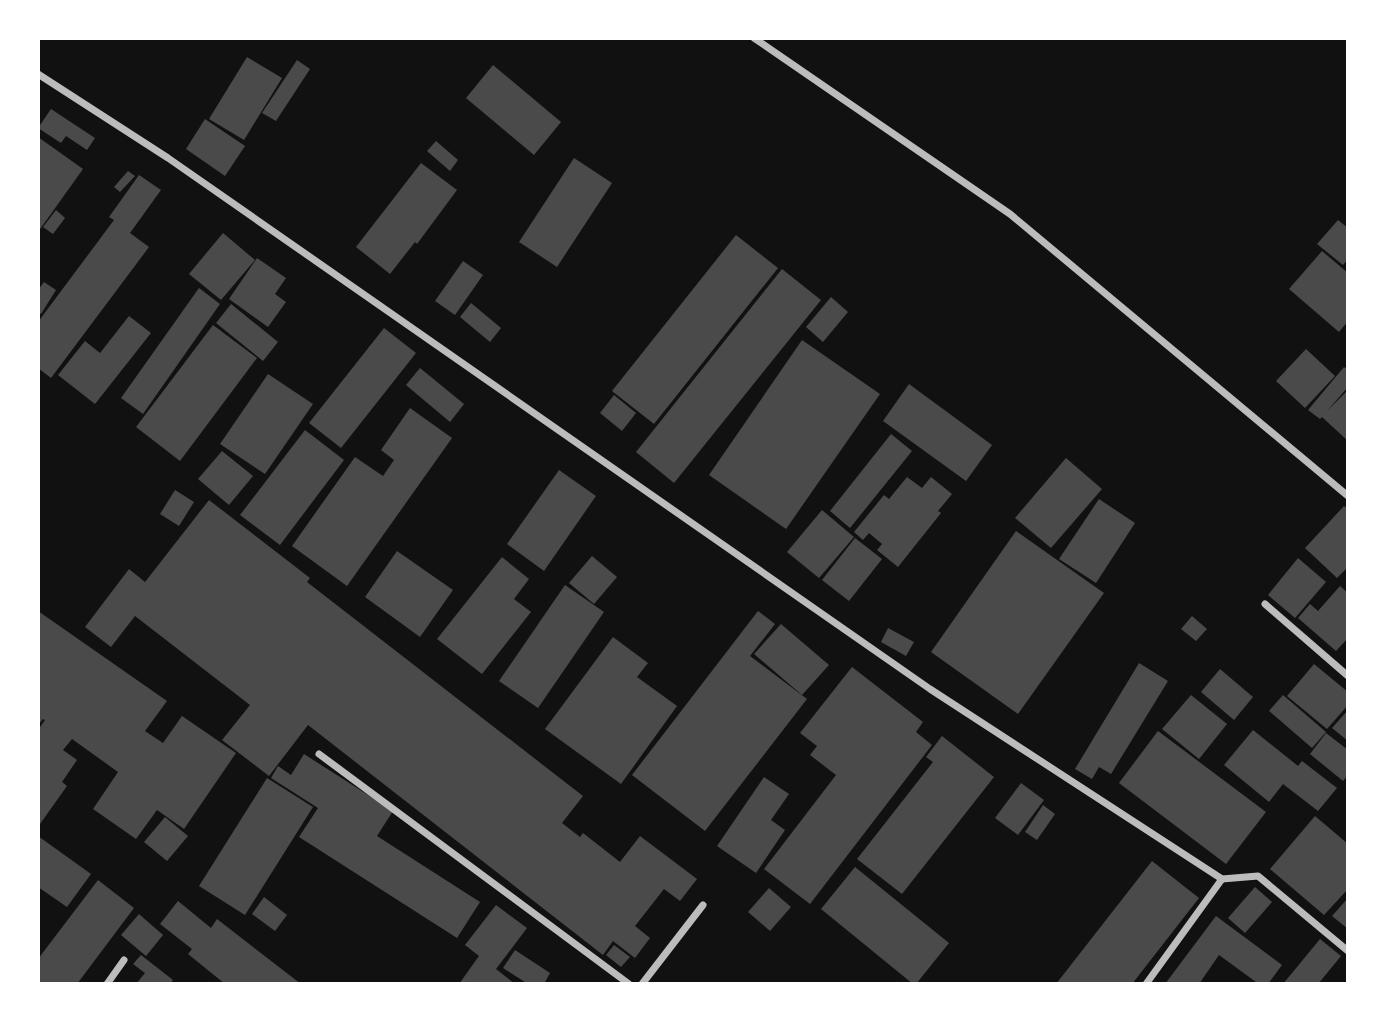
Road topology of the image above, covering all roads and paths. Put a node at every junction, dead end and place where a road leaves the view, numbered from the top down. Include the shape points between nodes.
1 (754, 38) edge
2 (38, 74) edge
3 (1348, 496) edge
4 (1265, 604) dead end
5 (1348, 676) edge
6 (318, 754) dead end
7 (1222, 879) junction
8 (703, 905) dead end
9 (1348, 951) edge
10 (124, 960) dead end
11 (107, 984) edge
12 (629, 984) edge
13 (642, 984) edge
14 (1146, 984) edge

1 - 3 street via 1010,214
2 - 7 street via 167,158 930,689
4 - 5 street
6 - 12 street
7 - 9 street via 1258,876
7 - 14 street
8 - 13 street
10 - 11 street

